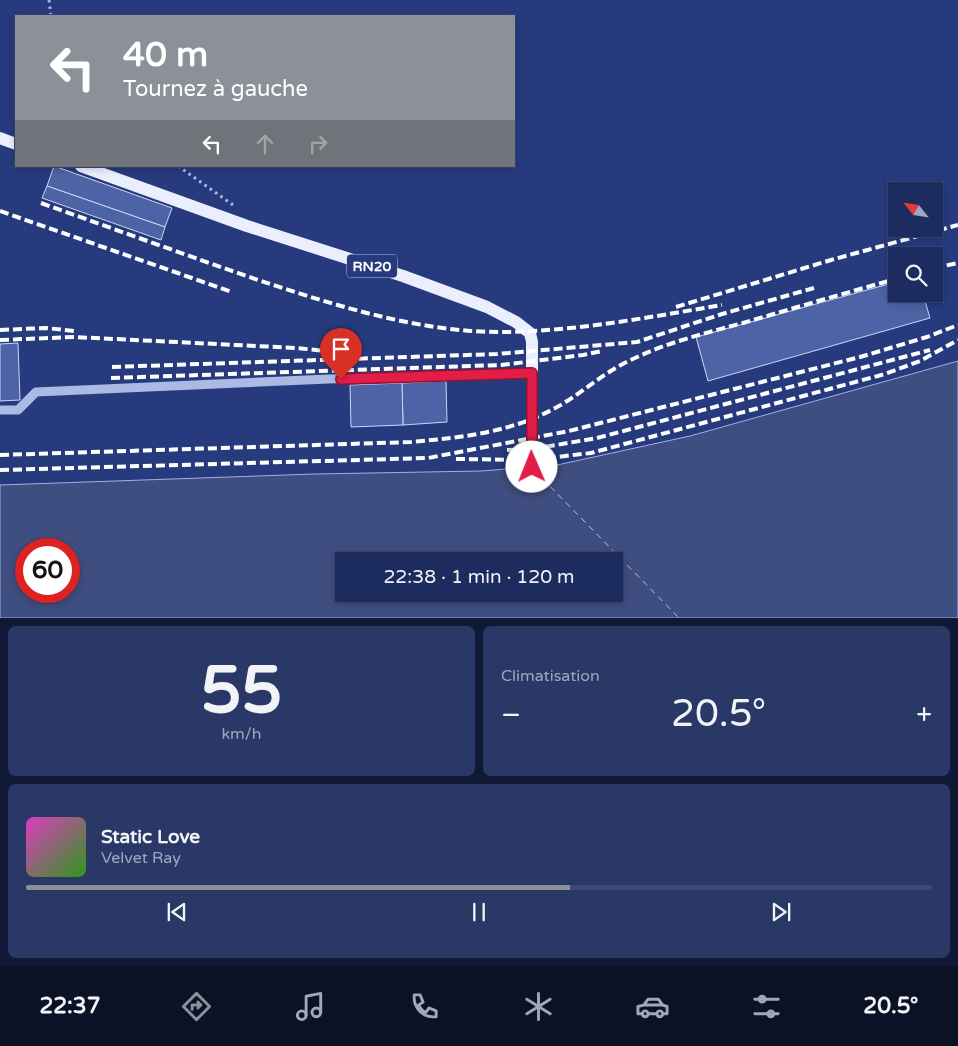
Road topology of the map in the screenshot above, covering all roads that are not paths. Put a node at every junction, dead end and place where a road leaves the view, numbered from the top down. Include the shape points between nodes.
1 (0, 138) edge
2 (15, 144) edge
3 (85, 167) edge
4 (532, 373) junction
5 (0, 410) edge
6 (532, 467) dead end

1 - 2 main road
3 - 4 main road, RN20 via 487,307 530,333
4 - 5 lane via 36,392 18,410
4 - 6 main road, RN20

